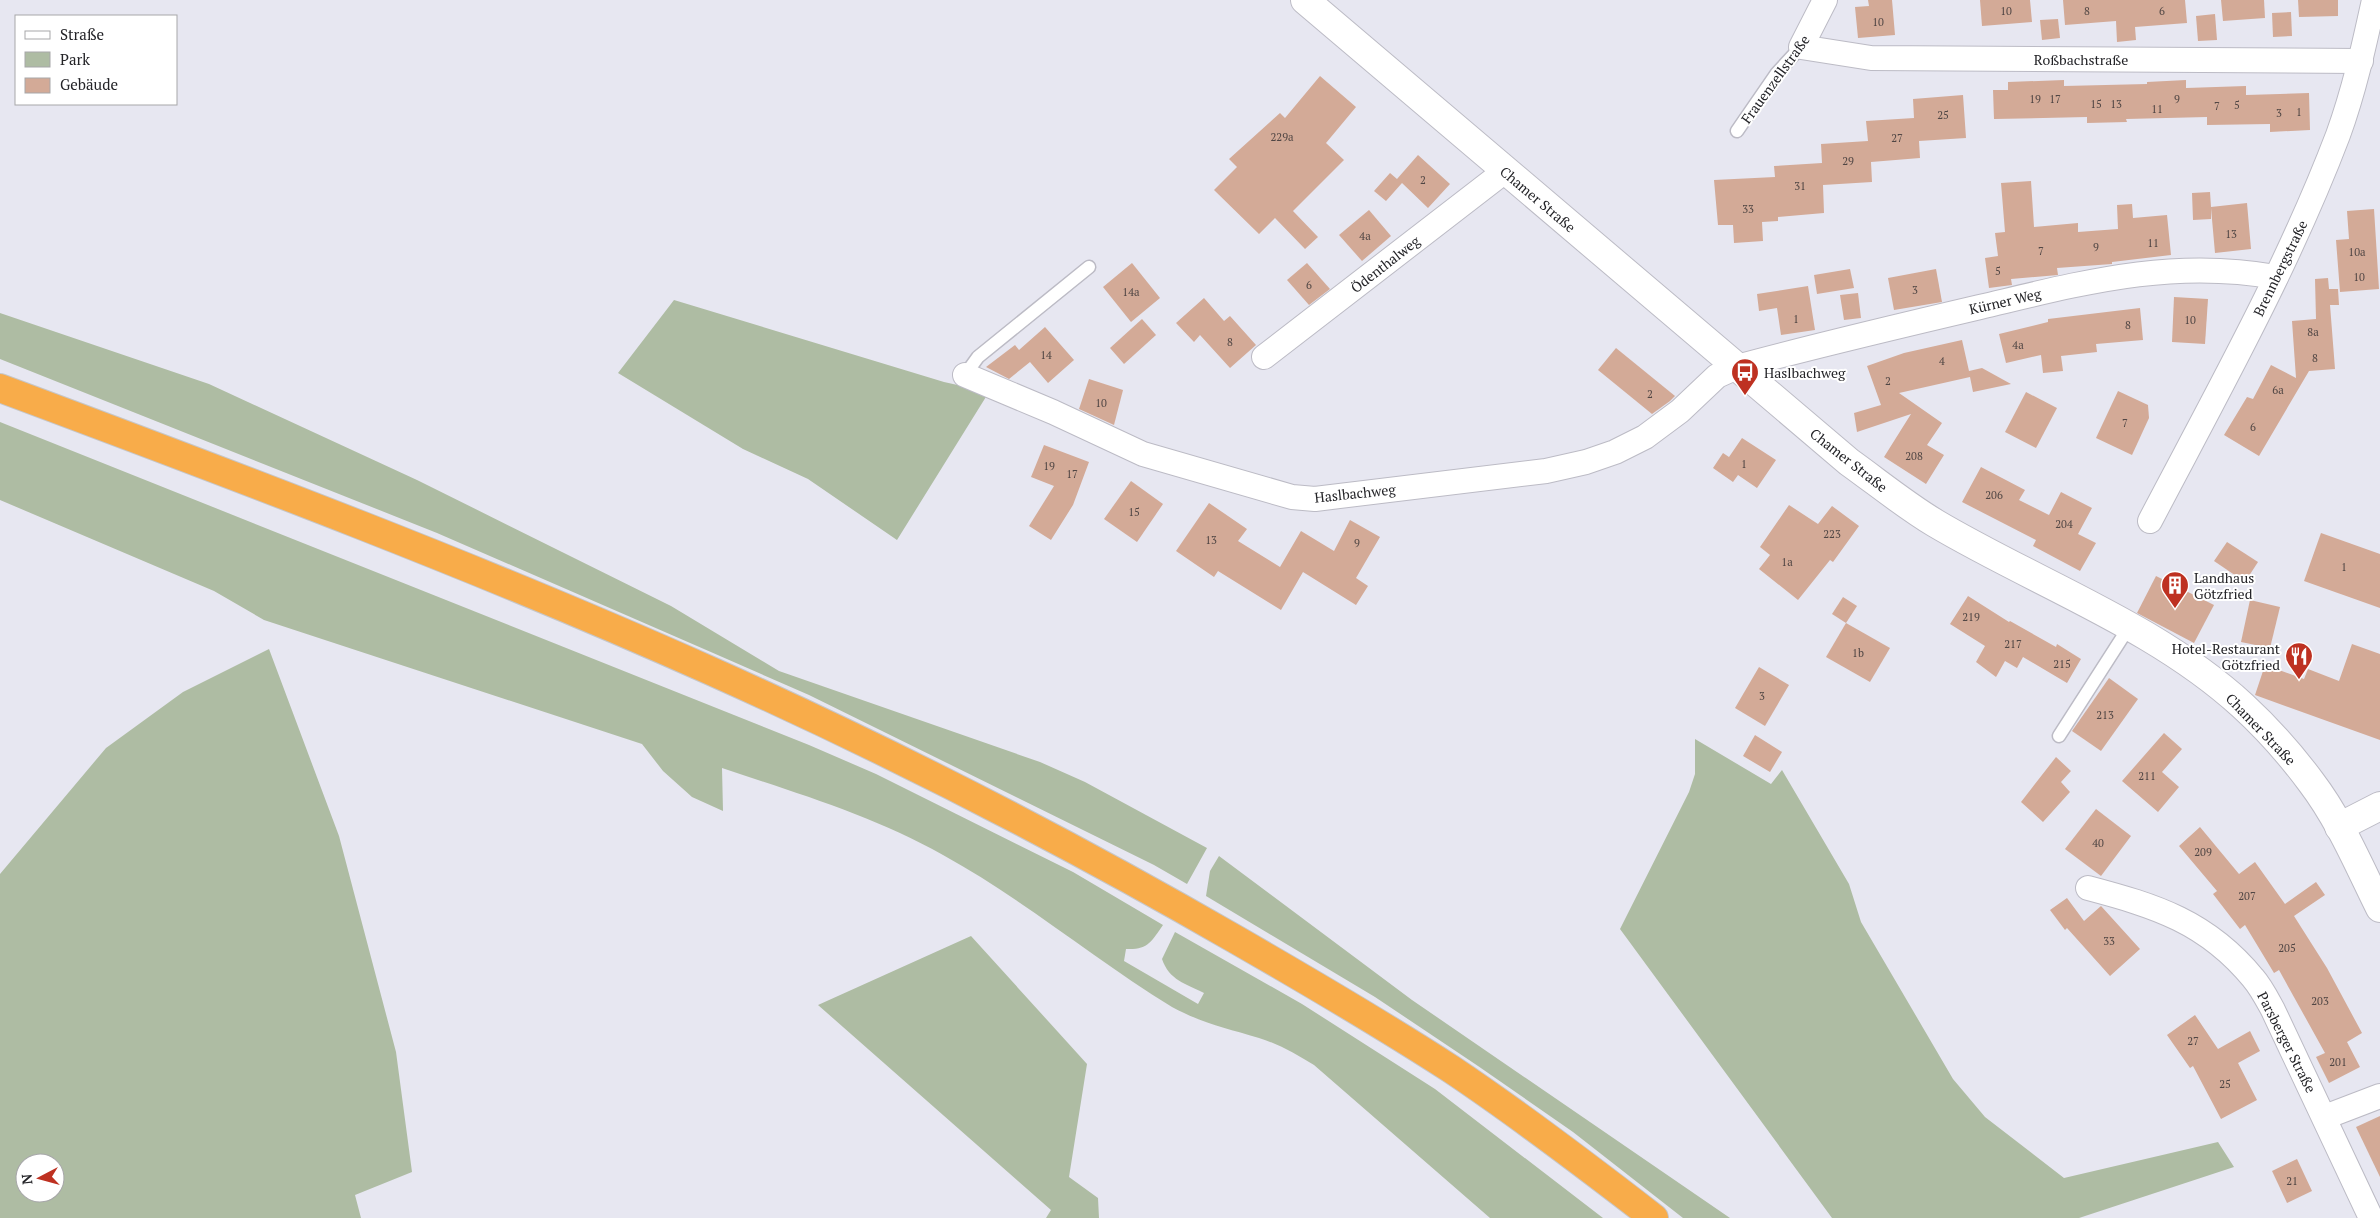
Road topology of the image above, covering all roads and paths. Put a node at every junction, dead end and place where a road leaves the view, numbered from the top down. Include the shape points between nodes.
1 (1305, 0) edge
2 (1825, 0) edge
3 (2374, 0) edge
4 (1801, 47) junction
5 (2361, 61) junction
6 (1737, 130) dead end
7 (1505, 171) junction
8 (1089, 267) dead end
9 (2276, 276) junction
10 (1264, 358) dead end
11 (1737, 367) junction
12 (965, 376) joint
13 (0, 388) edge
14 (2150, 521) dead end
15 (2129, 627) junction
16 (2059, 736) dead end
17 (2380, 806) edge
18 (2339, 827) junction
19 (2088, 888) dead end
20 (2380, 908) edge
21 (2380, 1096) edge
22 (2325, 1117) junction
23 (1654, 1218) edge
24 (2371, 1218) edge

1 - 7 street, Chamer Straße
2 - 4 street, Frauenzellstraße
3 - 5 street, Brennbergstraße
4 - 5 street, Roßbachstraße via 1871,58
4 - 6 lane, Frauenzellstraße
5 - 9 street, Brennbergstraße via 2338,134
7 - 10 street, Ödenthalweg
7 - 11 street, Chamer Straße
8 - 12 lane via 978,357
9 - 11 street, Kürner Weg via 2210,269 2108,277
9 - 14 street, Brennbergstraße
11 - 12 street, Haslbachweg via 1717,376 1680,411 1645,437 1586,462 1546,471 1315,499 1292,498 1143,454
11 - 15 street, Chamer Straße via 1833,450 1935,522
13 - 23 highway via 242,478 529,594 712,671 900,760 1143,886 1341,1000 1453,1071
15 - 16 lane
15 - 18 street, Chamer Straße via 2181,658 2242,706 2312,783
17 - 18 street
18 - 20 street, Chamer Straße
19 - 22 street, Parsberger Straße via 2135,900 2200,928 2230,953 2254,979 2273,1010
21 - 22 street
22 - 24 street, Parsberger Straße

